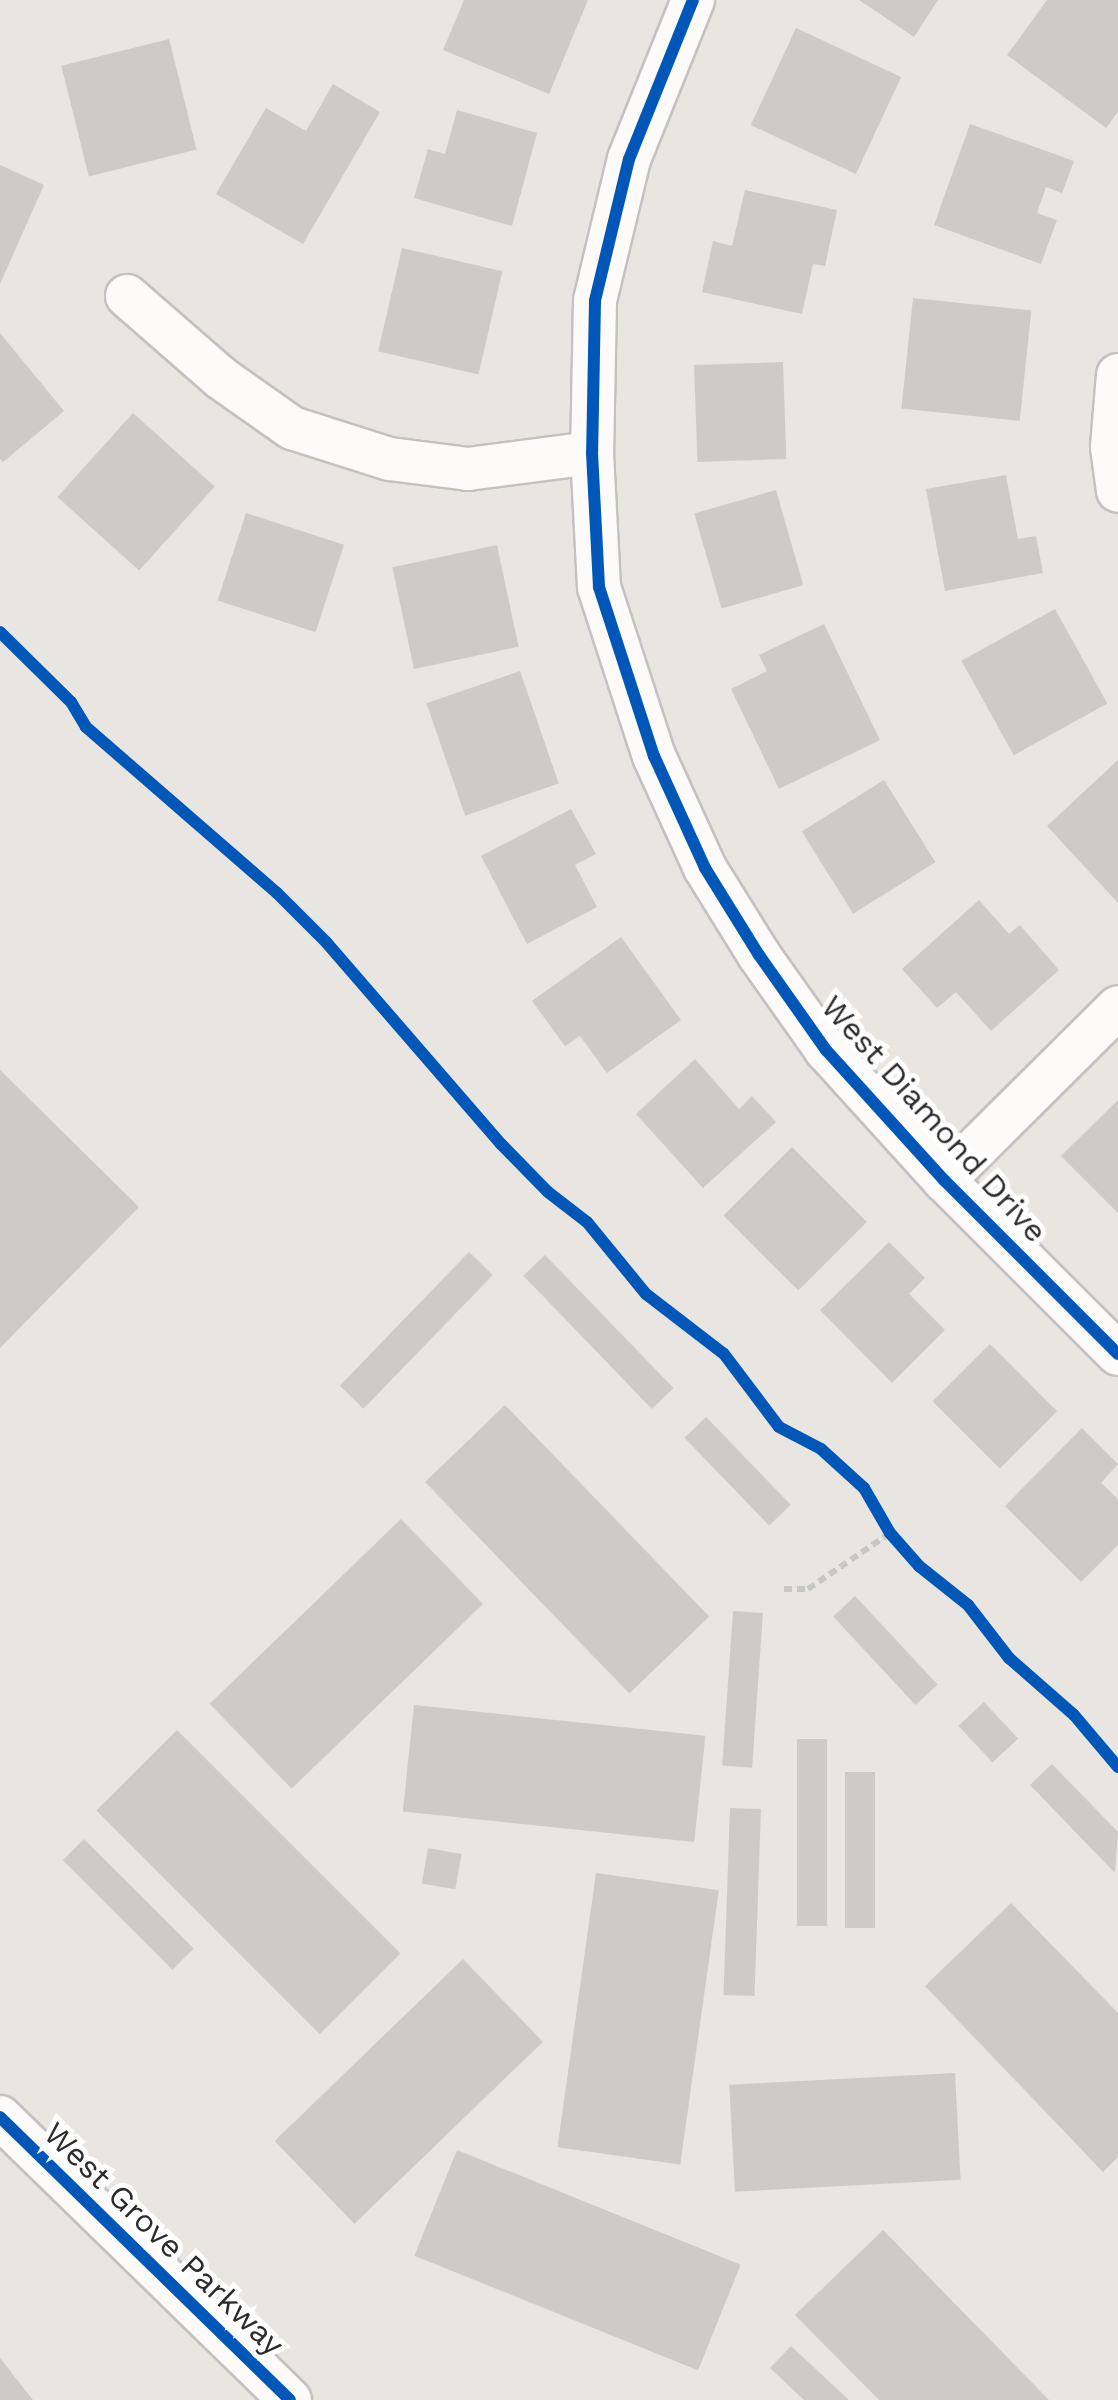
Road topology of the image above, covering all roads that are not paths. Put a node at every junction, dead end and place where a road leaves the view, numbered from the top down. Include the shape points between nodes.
1 (693, 0) edge
2 (127, 296) dead end
3 (1118, 375) edge
4 (592, 453) junction
5 (1118, 492) edge
6 (1118, 1007) edge
7 (944, 1180) junction
8 (1118, 1354) edge
9 (0, 2116) edge
10 (290, 2400) edge

1 - 4 street, West Diamond Drive via 629,159 595,301
2 - 4 street via 292,428 390,459 468,469
3 - 5 street via 1112,447
4 - 7 street, West Diamond Drive via 599,588 654,756 705,868 826,1050
6 - 7 street
7 - 8 street, West Diamond Drive
9 - 10 street, West Grove Parkway

